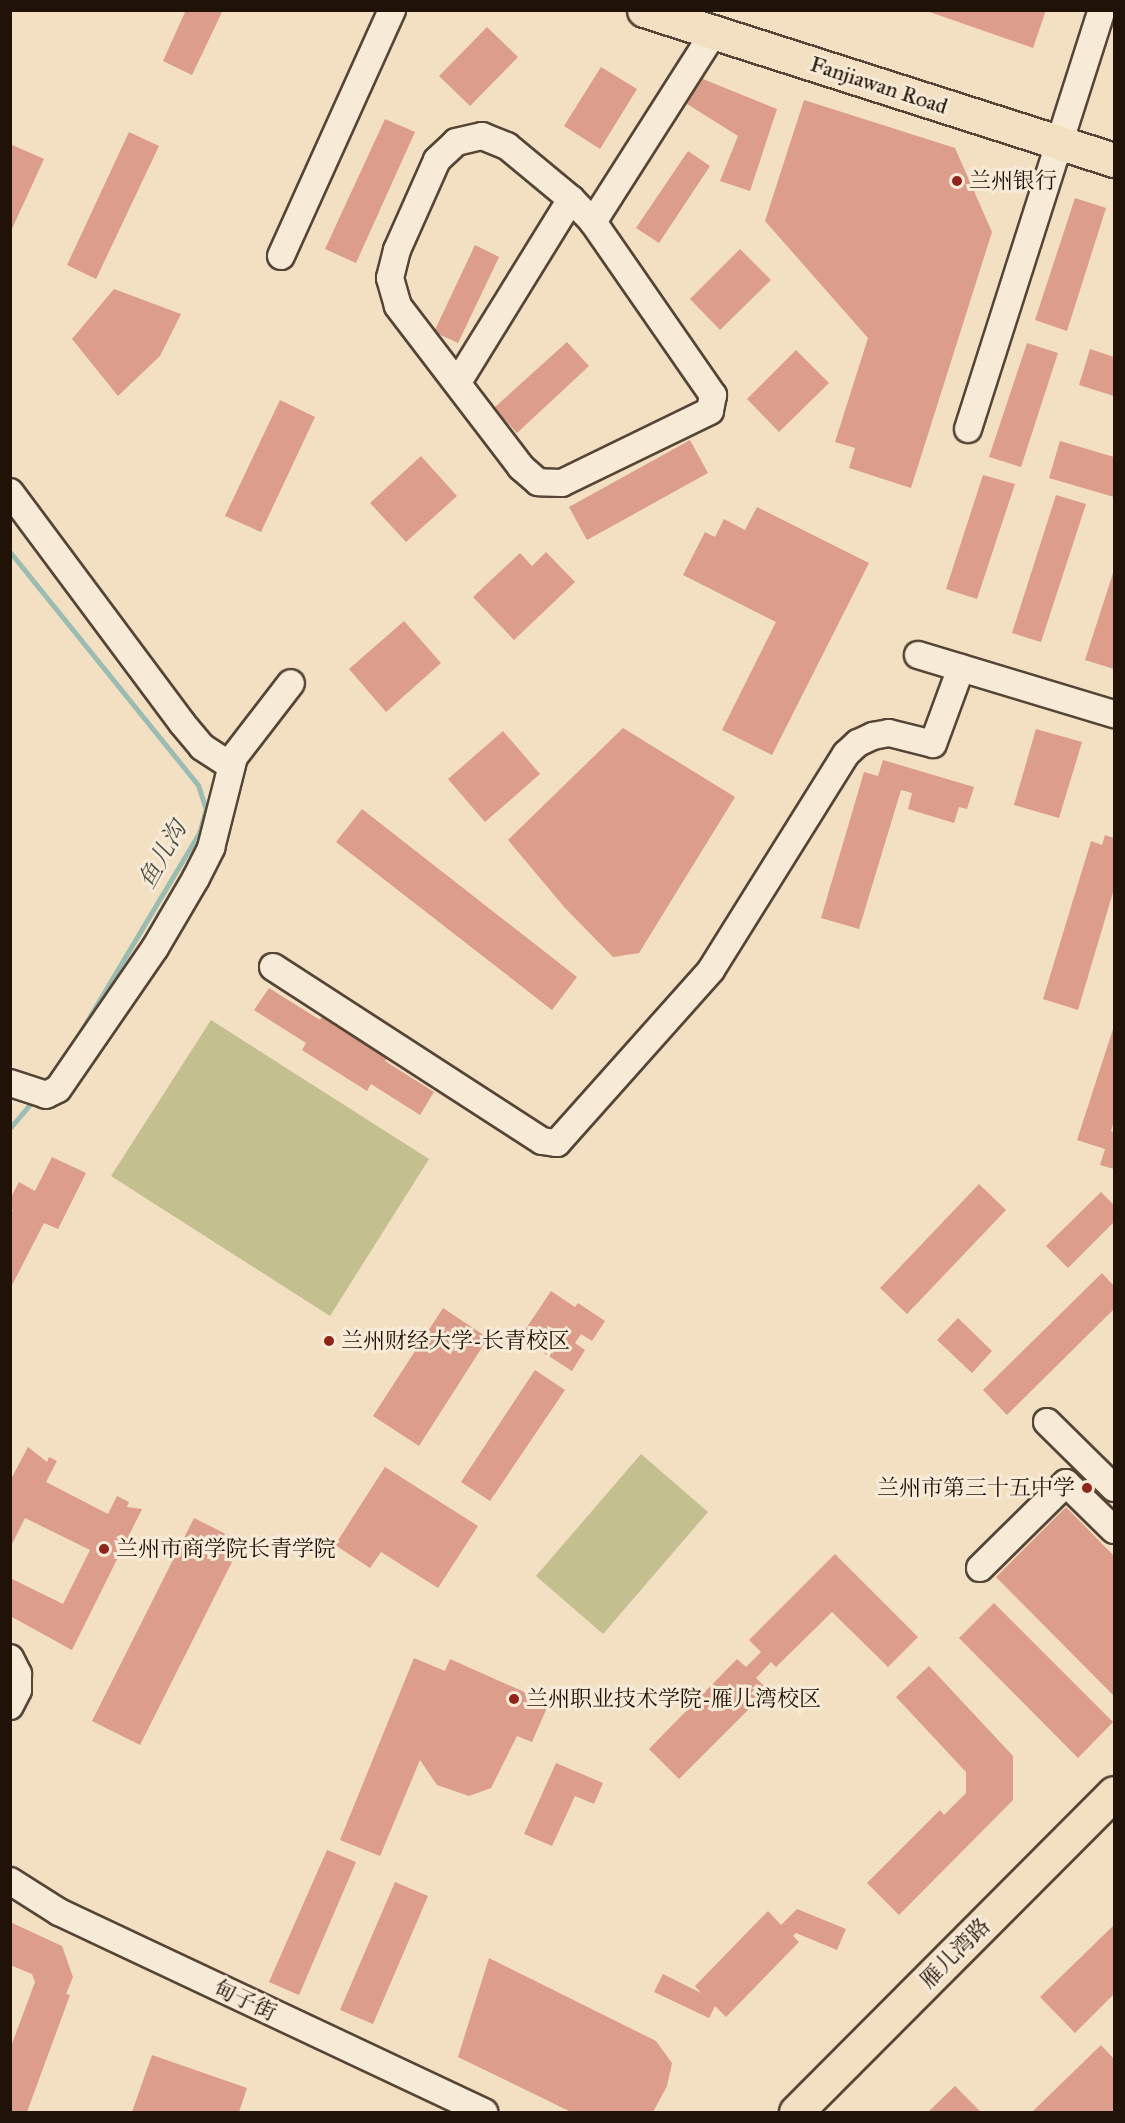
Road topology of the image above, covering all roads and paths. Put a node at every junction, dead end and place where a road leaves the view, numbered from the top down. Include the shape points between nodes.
1 (392, 10) edge
2 (644, 10) edge
3 (1102, 10) edge
4 (714, 32) junction
5 (1061, 143) junction
6 (1114, 160) edge
7 (571, 199) junction
8 (593, 222) junction
9 (281, 256) dead end
10 (458, 382) junction
11 (968, 429) dead end
12 (10, 492) edge
13 (918, 655) dead end
14 (961, 669) junction
15 (291, 683) dead end
16 (1114, 714) edge
17 (231, 766) junction
18 (273, 967) dead end
19 (27, 1088) edge
20 (1047, 1422) dead end
21 (1114, 1488) edge
22 (1114, 1530) edge
23 (980, 1568) dead end
24 (10, 1658) edge
25 (10, 1706) edge
26 (1114, 1793) edge
27 (10, 1881) edge
28 (484, 2112) edge
29 (796, 2112) edge

1 - 9 street
2 - 4 main road, Fanjiawan Road
3 - 5 street
4 - 5 main road, Fanjiawan Road
4 - 8 street
5 - 6 main road, Fanjiawan Road
5 - 11 street
7 - 8 street
7 - 10 street
7 - 10 street via 495,139 469,137 456,141 437,160 394,257 390,278 398,306
8 - 10 street via 713,395 710,411 562,483 550,484 528,476
12 - 17 street via 182,723 202,747
13 - 14 street
14 - 16 street
14 - 18 street via 933,744 889,733 858,743 846,754 711,970 557,1143 542,1141
15 - 17 street
17 - 19 street via 212,848 155,948 58,1089
20 - 21 street
22 - 23 street via 1066,1483
24 - 25 street via 18,1674 18,1690
26 - 29 main road, 雁儿湾路
27 - 28 street, 甸子街 via 59,1912

